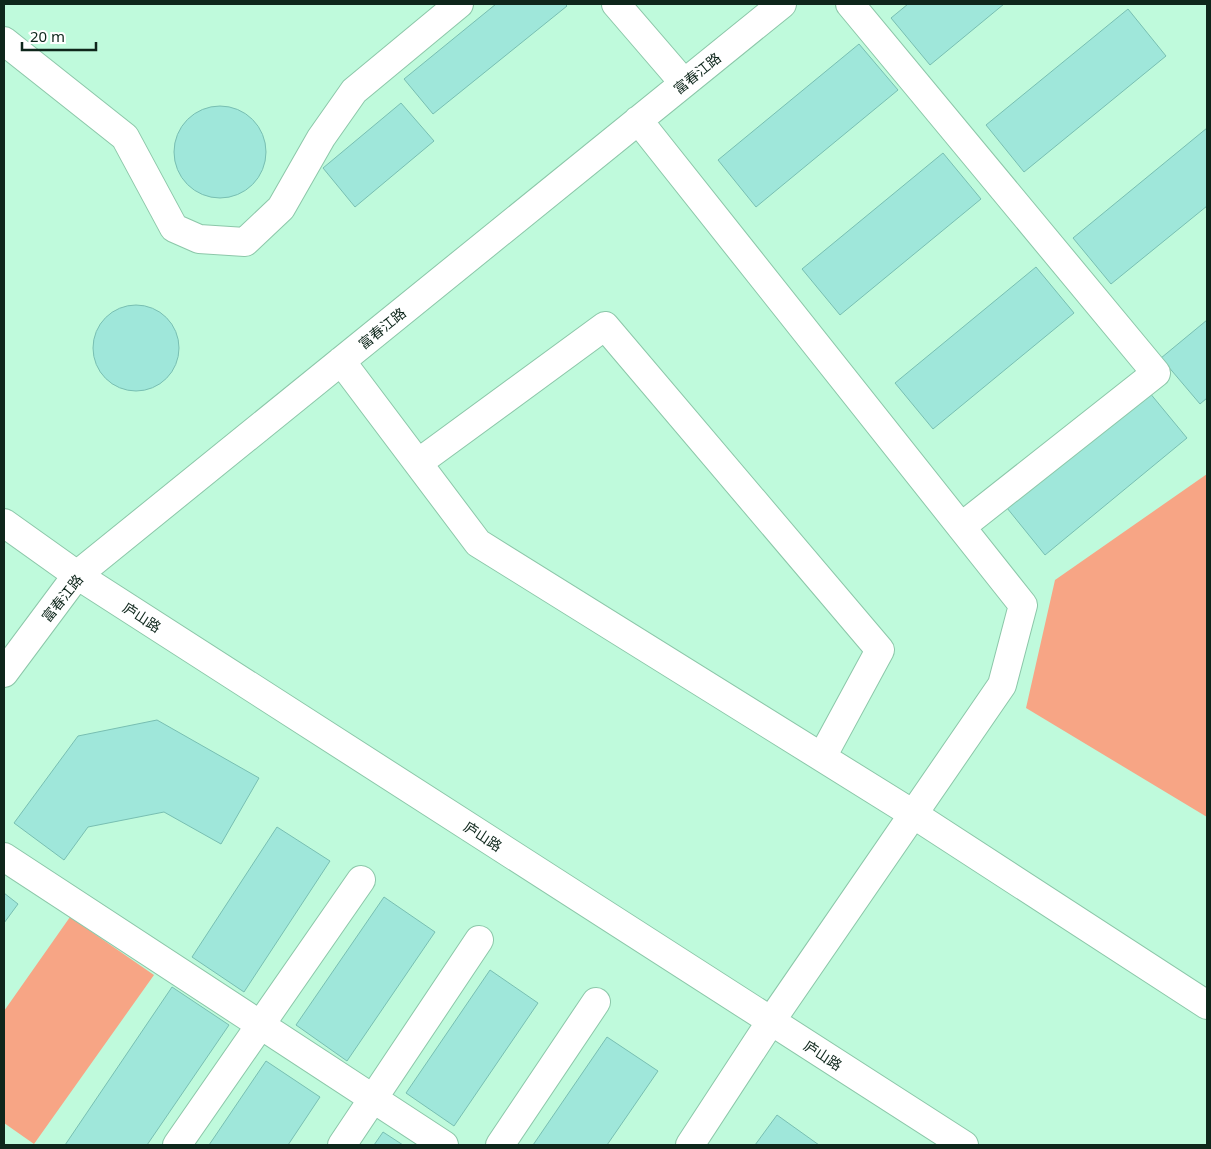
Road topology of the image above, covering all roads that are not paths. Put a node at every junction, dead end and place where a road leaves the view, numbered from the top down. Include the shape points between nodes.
1 (458, 4) edge
2 (616, 4) edge
3 (782, 4) edge
4 (850, 4) edge
5 (4, 41) edge
6 (684, 83) junction
7 (638, 120) junction
8 (341, 362) junction
9 (418, 463) junction
10 (4, 524) edge
11 (961, 527) junction
12 (77, 576) junction
13 (4, 673) edge
14 (822, 758) junction
15 (913, 814) junction
16 (4, 858) edge
17 (361, 880) dead end
18 (479, 940) dead end
19 (596, 1002) dead end
20 (1207, 1005) edge
21 (771, 1022) junction
22 (260, 1025) junction
23 (373, 1099) junction
24 (177, 1145) edge
25 (342, 1145) edge
26 (444, 1145) edge
27 (500, 1145) edge
28 (690, 1145) edge
29 (964, 1145) edge

1 - 5 street via 354,91 321,138 281,208 245,242 199,239 174,228 125,137
2 - 6 street
3 - 6 street, 富春江路
4 - 11 street via 1156,373
6 - 7 street, 富春江路
7 - 8 street, 富春江路
7 - 11 street
8 - 9 street
8 - 12 street, 富春江路
9 - 14 street via 478,543
9 - 14 street via 605,326 880,650
10 - 12 street, 庐山路
11 - 15 street via 1023,605 1002,685
12 - 13 street, 富春江路
12 - 21 street, 庐山路
14 - 15 street
15 - 20 street
15 - 21 street
16 - 22 street
17 - 22 street
18 - 23 street
19 - 27 street
21 - 28 street
21 - 29 street, 庐山路
22 - 23 street
22 - 24 street
23 - 25 street
23 - 26 street

